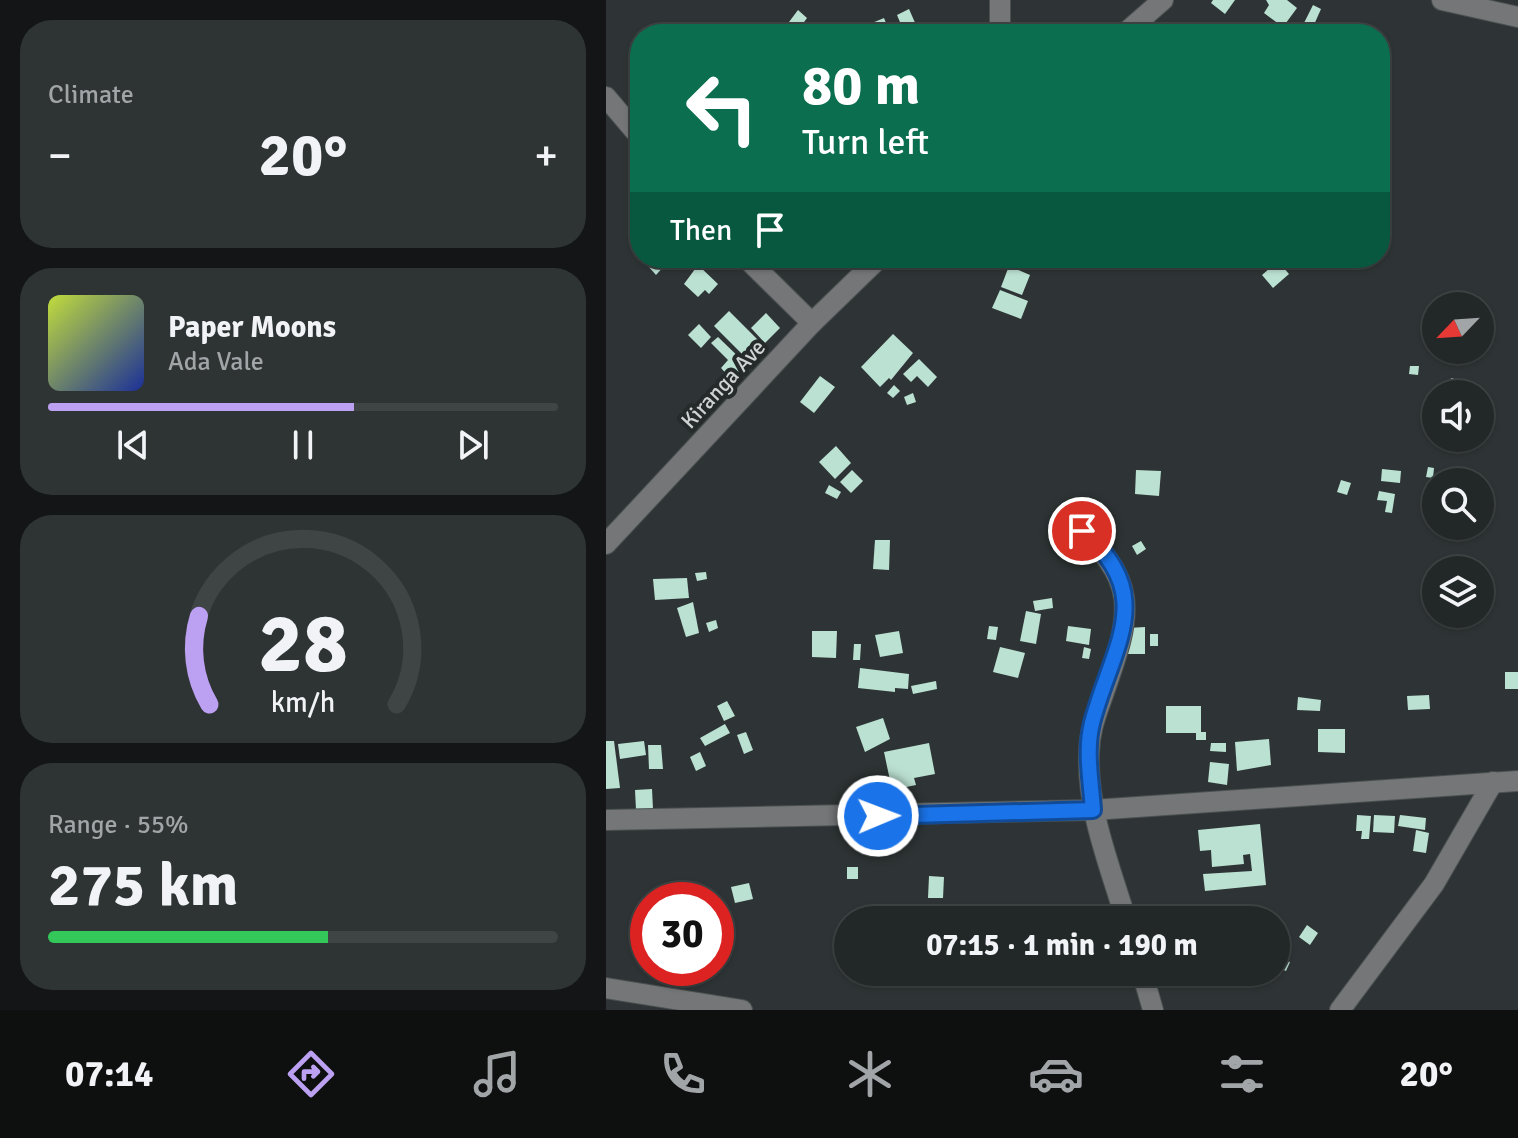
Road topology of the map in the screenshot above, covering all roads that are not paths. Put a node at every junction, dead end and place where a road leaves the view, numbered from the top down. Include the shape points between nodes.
1 (1000, 0) edge
2 (1163, 0) edge
3 (1442, 0) edge
4 (1518, 17) edge
5 (1000, 24) edge
6 (1135, 24) edge
7 (606, 97) edge
8 (630, 125) edge
9 (756, 268) edge
10 (869, 268) edge
11 (812, 323) junction
12 (1068, 519) dead end
13 (606, 544) edge
14 (1518, 781) edge
15 (1493, 782) junction
16 (1093, 810) junction
17 (606, 820) edge
18 (1122, 906) edge
19 (1146, 986) edge
20 (606, 988) edge
21 (742, 1010) edge
22 (1153, 1010) edge
23 (1340, 1010) edge

1 - 5 street
2 - 6 street
3 - 4 street
7 - 8 street
9 - 11 street
10 - 11 street, Kiranga Ave
11 - 13 street, Kiranga Ave
12 - 16 street via 1107,555 1125,591 1125,621 1089,741
14 - 15 street
15 - 16 street
15 - 23 street via 1434,884
16 - 17 street
16 - 18 street
19 - 22 street
20 - 21 street

